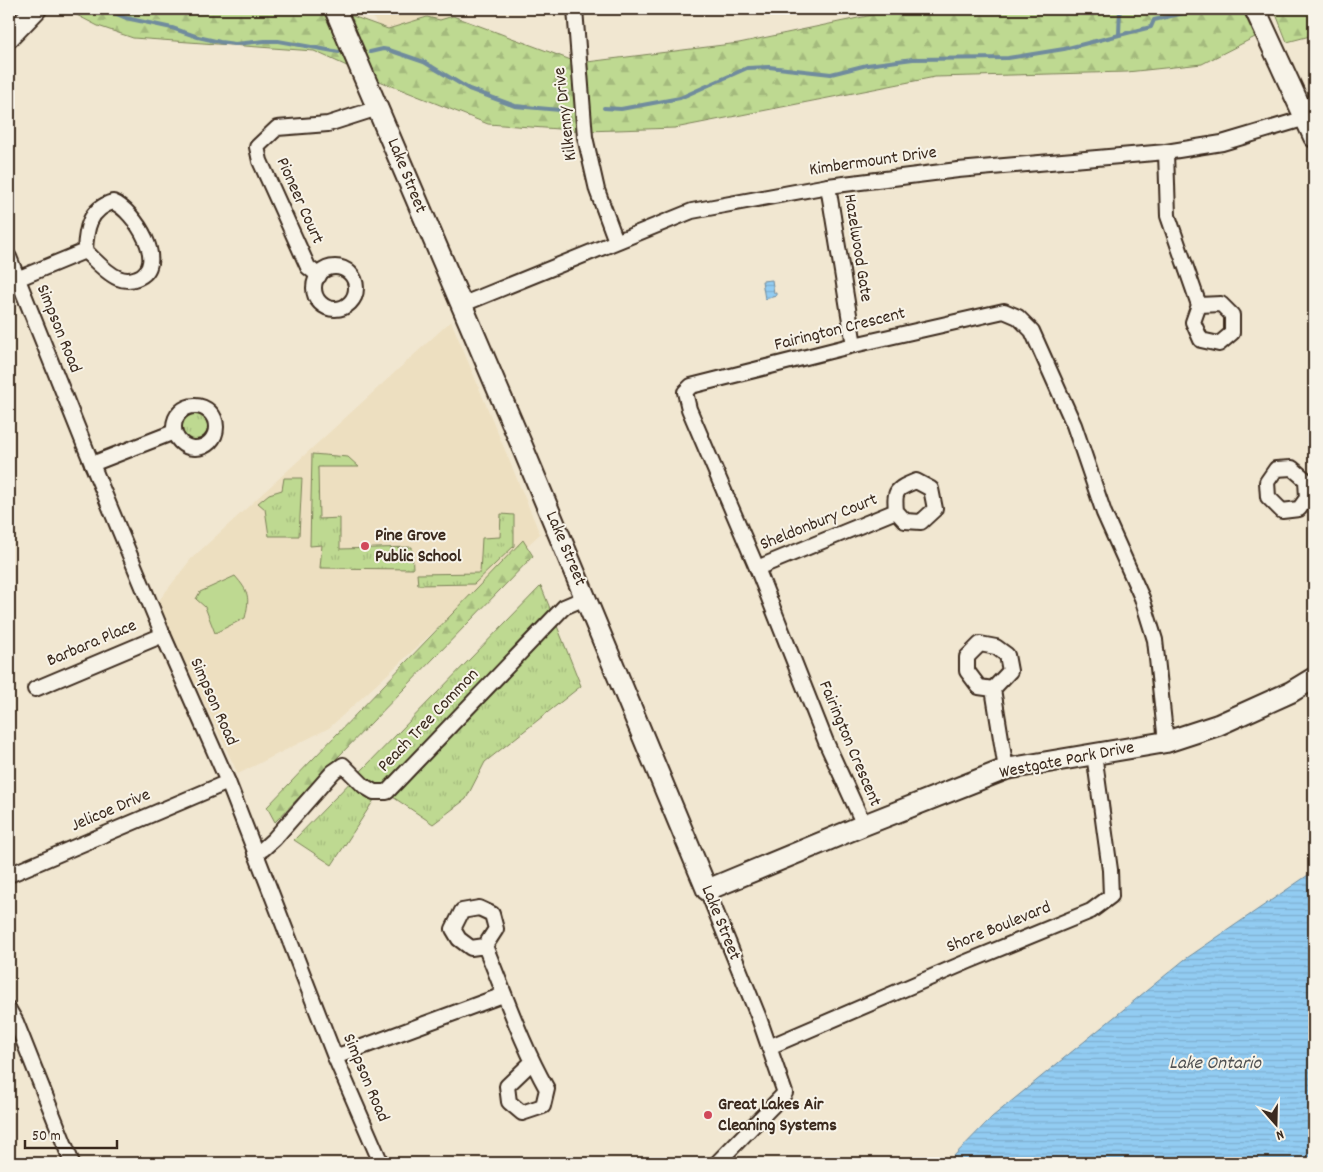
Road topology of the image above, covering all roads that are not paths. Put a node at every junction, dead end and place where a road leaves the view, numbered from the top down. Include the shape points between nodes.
1 (36, 9) edge
2 (335, 9) edge
3 (575, 9) edge
4 (1255, 9) edge
5 (9, 37) edge
6 (378, 108) junction
7 (1306, 118) junction
8 (1314, 136) edge
9 (1166, 152) junction
10 (828, 186) junction
11 (616, 241) junction
12 (85, 251) junction
13 (9, 258) edge
14 (319, 276) dead end
15 (18, 280) junction
16 (461, 305) junction
17 (1199, 305) dead end
18 (854, 345) junction
19 (174, 432) dead end
20 (92, 464) junction
21 (896, 511) dead end
22 (757, 568) junction
23 (585, 598) junction
24 (163, 635) junction
25 (1314, 678) edge
26 (35, 689) dead end
27 (993, 689) dead end
28 (1166, 742) junction
29 (1094, 754) junction
30 (1006, 769) junction
31 (228, 782) junction
32 (864, 825) junction
33 (256, 853) junction
34 (9, 875) edge
35 (707, 890) junction
36 (485, 946) dead end
37 (503, 995) junction
38 (9, 1010) edge
39 (769, 1047) junction
40 (335, 1056) junction
41 (532, 1062) dead end
42 (72, 1163) edge
43 (381, 1163) edge
44 (716, 1163) edge

1 - 5 street
2 - 6 street, Lake Street
3 - 11 street, Kilkenny Drive via 585,138 597,190
4 - 7 street
6 - 14 street, Pioneer Court via 328,124 277,128 257,147 260,161 308,267
6 - 16 street, Lake Street
7 - 8 street
7 - 9 street, Kimbermount Drive via 1222,143
9 - 10 street, Kimbermount Drive via 958,170
9 - 17 street via 1168,216
10 - 11 street, Kimbermount Drive via 692,211
10 - 18 street, Hazelwood Gate
11 - 16 street, Kimbermount Drive
12 - 12 street via 118,278 130,281 140,277 150,264 151,255 142,233 127,211 113,202 105,204 92,216
12 - 15 street
13 - 15 street, Simpson Road
15 - 20 street, Simpson Road
16 - 23 street, Lake Street
18 - 22 street, Fairington Crescent via 691,386 685,392 689,409
18 - 28 street, Fairington Crescent via 1004,311 1018,316 1032,331 1074,425 1104,513 1142,598 1155,640
19 - 20 street
20 - 24 street, Simpson Road
21 - 22 street, Sheldonbury Court
22 - 32 street, Fairington Crescent via 826,742
23 - 33 street, Peach Tree Common via 564,607 387,792 374,792 364,786 343,765 332,772 274,839
23 - 35 street, Lake Street
24 - 26 street, Barbara Place
24 - 31 street, Simpson Road
25 - 28 street, Westgate Park Drive via 1218,725
27 - 30 street
28 - 29 street, Westgate Park Drive
29 - 30 street, Westgate Park Drive
29 - 39 street, Shore Boulevard via 1110,870 1110,896 1091,911
30 - 32 street, Westgate Park Drive
31 - 33 street, Simpson Road
31 - 34 street, Jelicoe Drive
32 - 35 street, Westgate Park Drive
33 - 40 street, Simpson Road
35 - 39 street, Lake Street
36 - 37 street
37 - 40 street
37 - 41 street
38 - 42 street
39 - 44 street, Lake Street via 785,1093
40 - 43 street, Simpson Road

